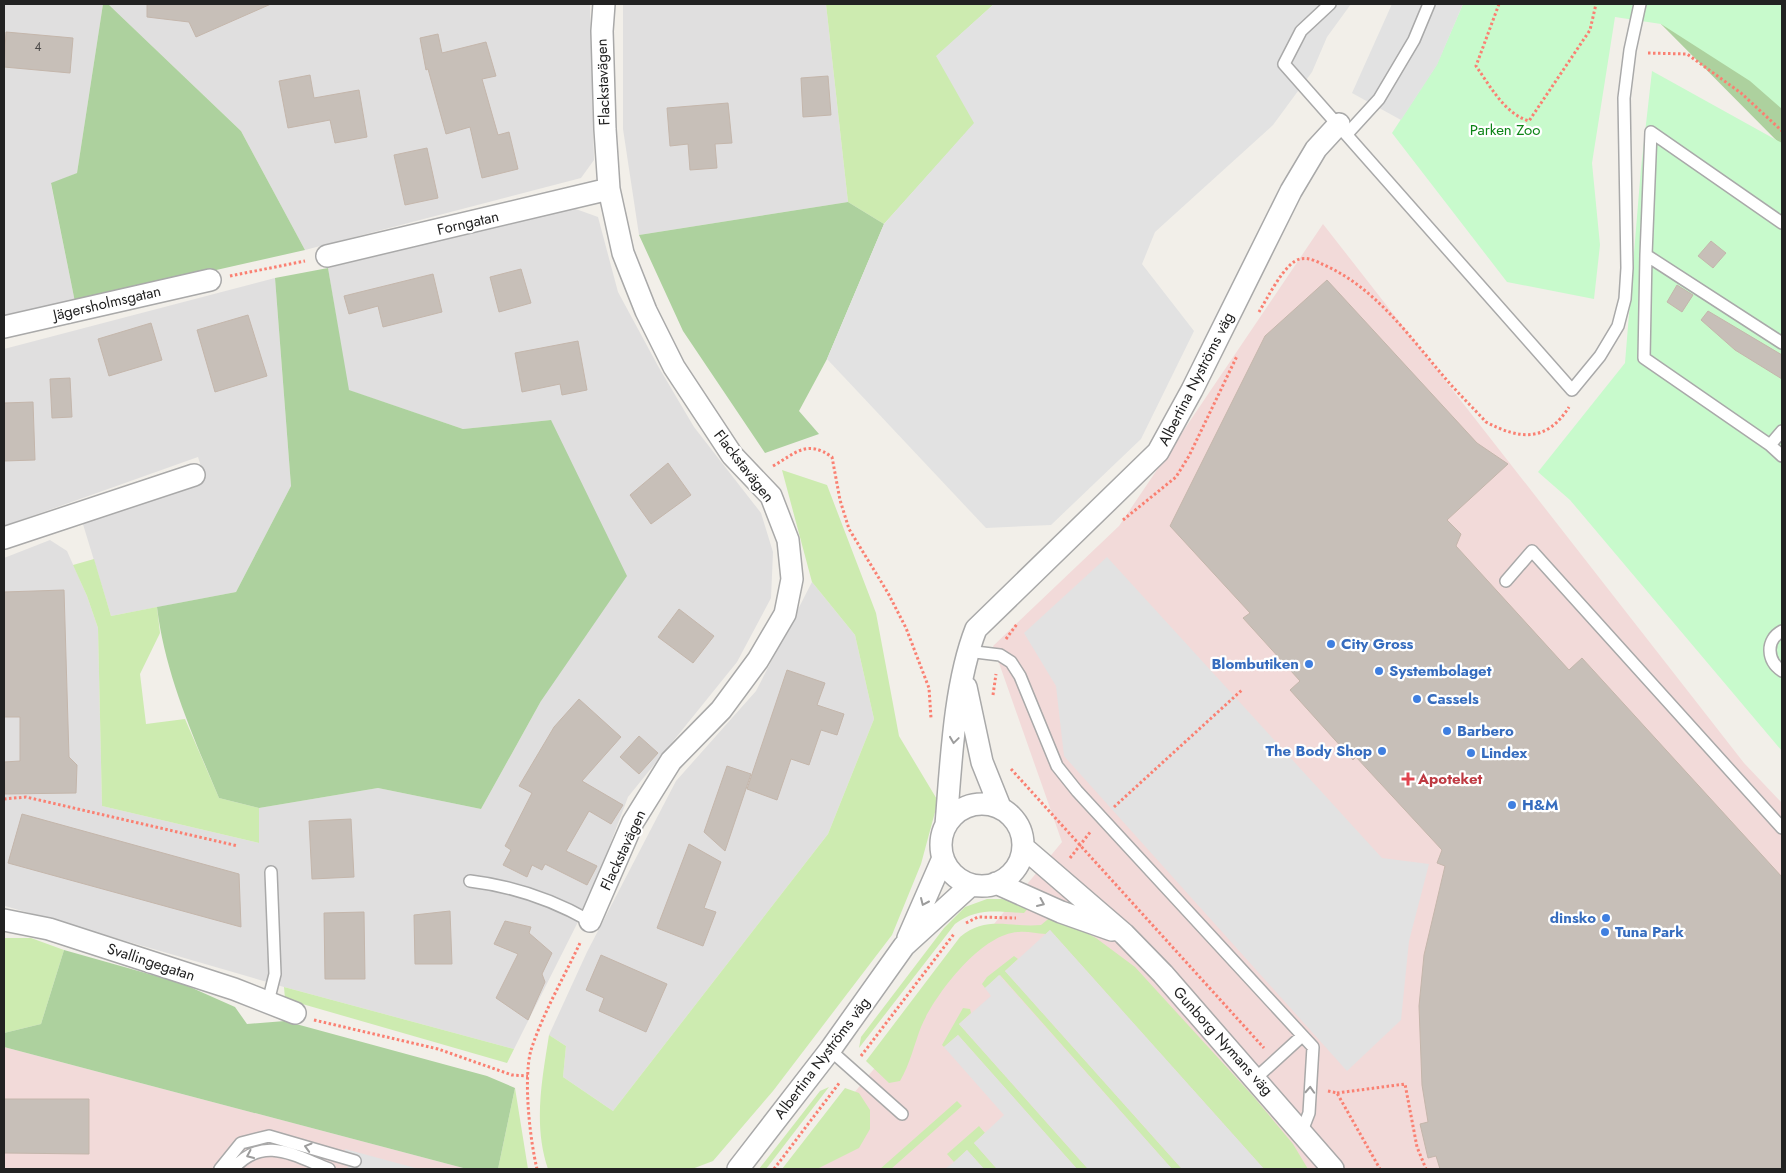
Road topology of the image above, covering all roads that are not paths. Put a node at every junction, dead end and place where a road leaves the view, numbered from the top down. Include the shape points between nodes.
1 (604, 4) edge
2 (1330, 4) edge
3 (1429, 4) edge
4 (1640, 4) edge
5 (1343, 129) junction
6 (609, 189) junction
7 (1782, 223) edge
8 (1646, 255) junction
9 (327, 256) road end
10 (210, 280) road end
11 (4, 327) edge
12 (1782, 343) edge
13 (1782, 431) edge
14 (1770, 445) junction
15 (1782, 456) edge
16 (194, 475) dead end
17 (4, 538) edge
18 (1506, 582) dead end
19 (1782, 631) edge
20 (967, 651) junction
21 (1782, 671) edge
22 (963, 674) junction
23 (1000, 807) junction
24 (946, 825) junction
25 (1782, 828) edge
26 (1023, 846) junction
27 (943, 858) junction
28 (271, 872) dead end
29 (470, 881) dead end
30 (996, 883) junction
31 (971, 885) junction
32 (4, 920) edge
33 (590, 921) joint
34 (1124, 934) junction
35 (904, 946) junction
36 (268, 1002) junction
37 (295, 1013) road end
38 (1302, 1036) junction
39 (830, 1050) junction
40 (1256, 1078) junction
41 (902, 1114) dead end
42 (1302, 1131) junction
43 (355, 1161) dead end
44 (1320, 1161) edge
45 (220, 1169) edge
46 (233, 1169) edge
47 (329, 1169) edge
48 (738, 1169) edge
49 (1333, 1169) edge

1 - 6 street, Flackstavägen via 602,31
2 - 5 lane via 1302,31 1284,64
3 - 5 lane via 1414,40 1379,99
4 - 5 lane via 1624,98 1625,298 1618,326 1600,356 1572,390
5 - 20 street, Albertina Nyströms väg via 1316,149 1291,191 1158,452 976,629
6 - 9 street, Forngatan
6 - 33 street, Flackstavägen via 623,253 646,311 674,367 732,455 771,496 788,540 792,579 785,614 758,660 721,710 671,761 633,822
7 - 8 lane via 1651,132
8 - 12 lane
8 - 14 lane via 1644,358
10 - 11 street, Jägersholmsgatan
13 - 14 lane
14 - 15 lane
16 - 17 street
18 - 25 lane via 1532,551
19 - 21 lane via 1774,638 1770,652 1775,666
20 - 22 street, Albertina Nyströms väg
20 - 38 lane via 1000,656 1012,662 1057,766
22 - 23 street, Albertina Nyströms väg via 982,762
22 -> 24 street, Albertina Nyströms väg
23 - 24 street via 979,804 965,807
23 - 26 street via 1009,812 1019,827
24 - 27 street via 941,848
26 - 30 street via 1014,868
26 - 34 street, Gunborg Nymans väg
27 - 31 street via 956,878
27 -> 35 street, Albertina Nyströms väg
28 - 36 lane via 275,974
29 - 33 lane via 495,884 561,904
30 - 31 street
30 -> 34 street, Gunborg Nymans väg via 1061,912
31 - 35 street, Albertina Nyströms väg
32 - 36 street, Svallingegatan via 49,929
34 - 40 street, Gunborg Nymans väg
35 - 39 street, Albertina Nyströms väg
36 - 37 street, Svallingegatan
38 - 40 lane
42 -> 38 lane via 1309,1113 1313,1047
39 - 41 lane
39 - 48 street, Albertina Nyströms väg
40 - 42 street, Gunborg Nymans väg
42 - 44 street, Gunborg Nymans väg
43 -> 45 lane via 269,1136 241,1143
44 - 49 street, Gunborg Nymans väg
47 -> 46 lane via 279,1150 261,1150 243,1158

